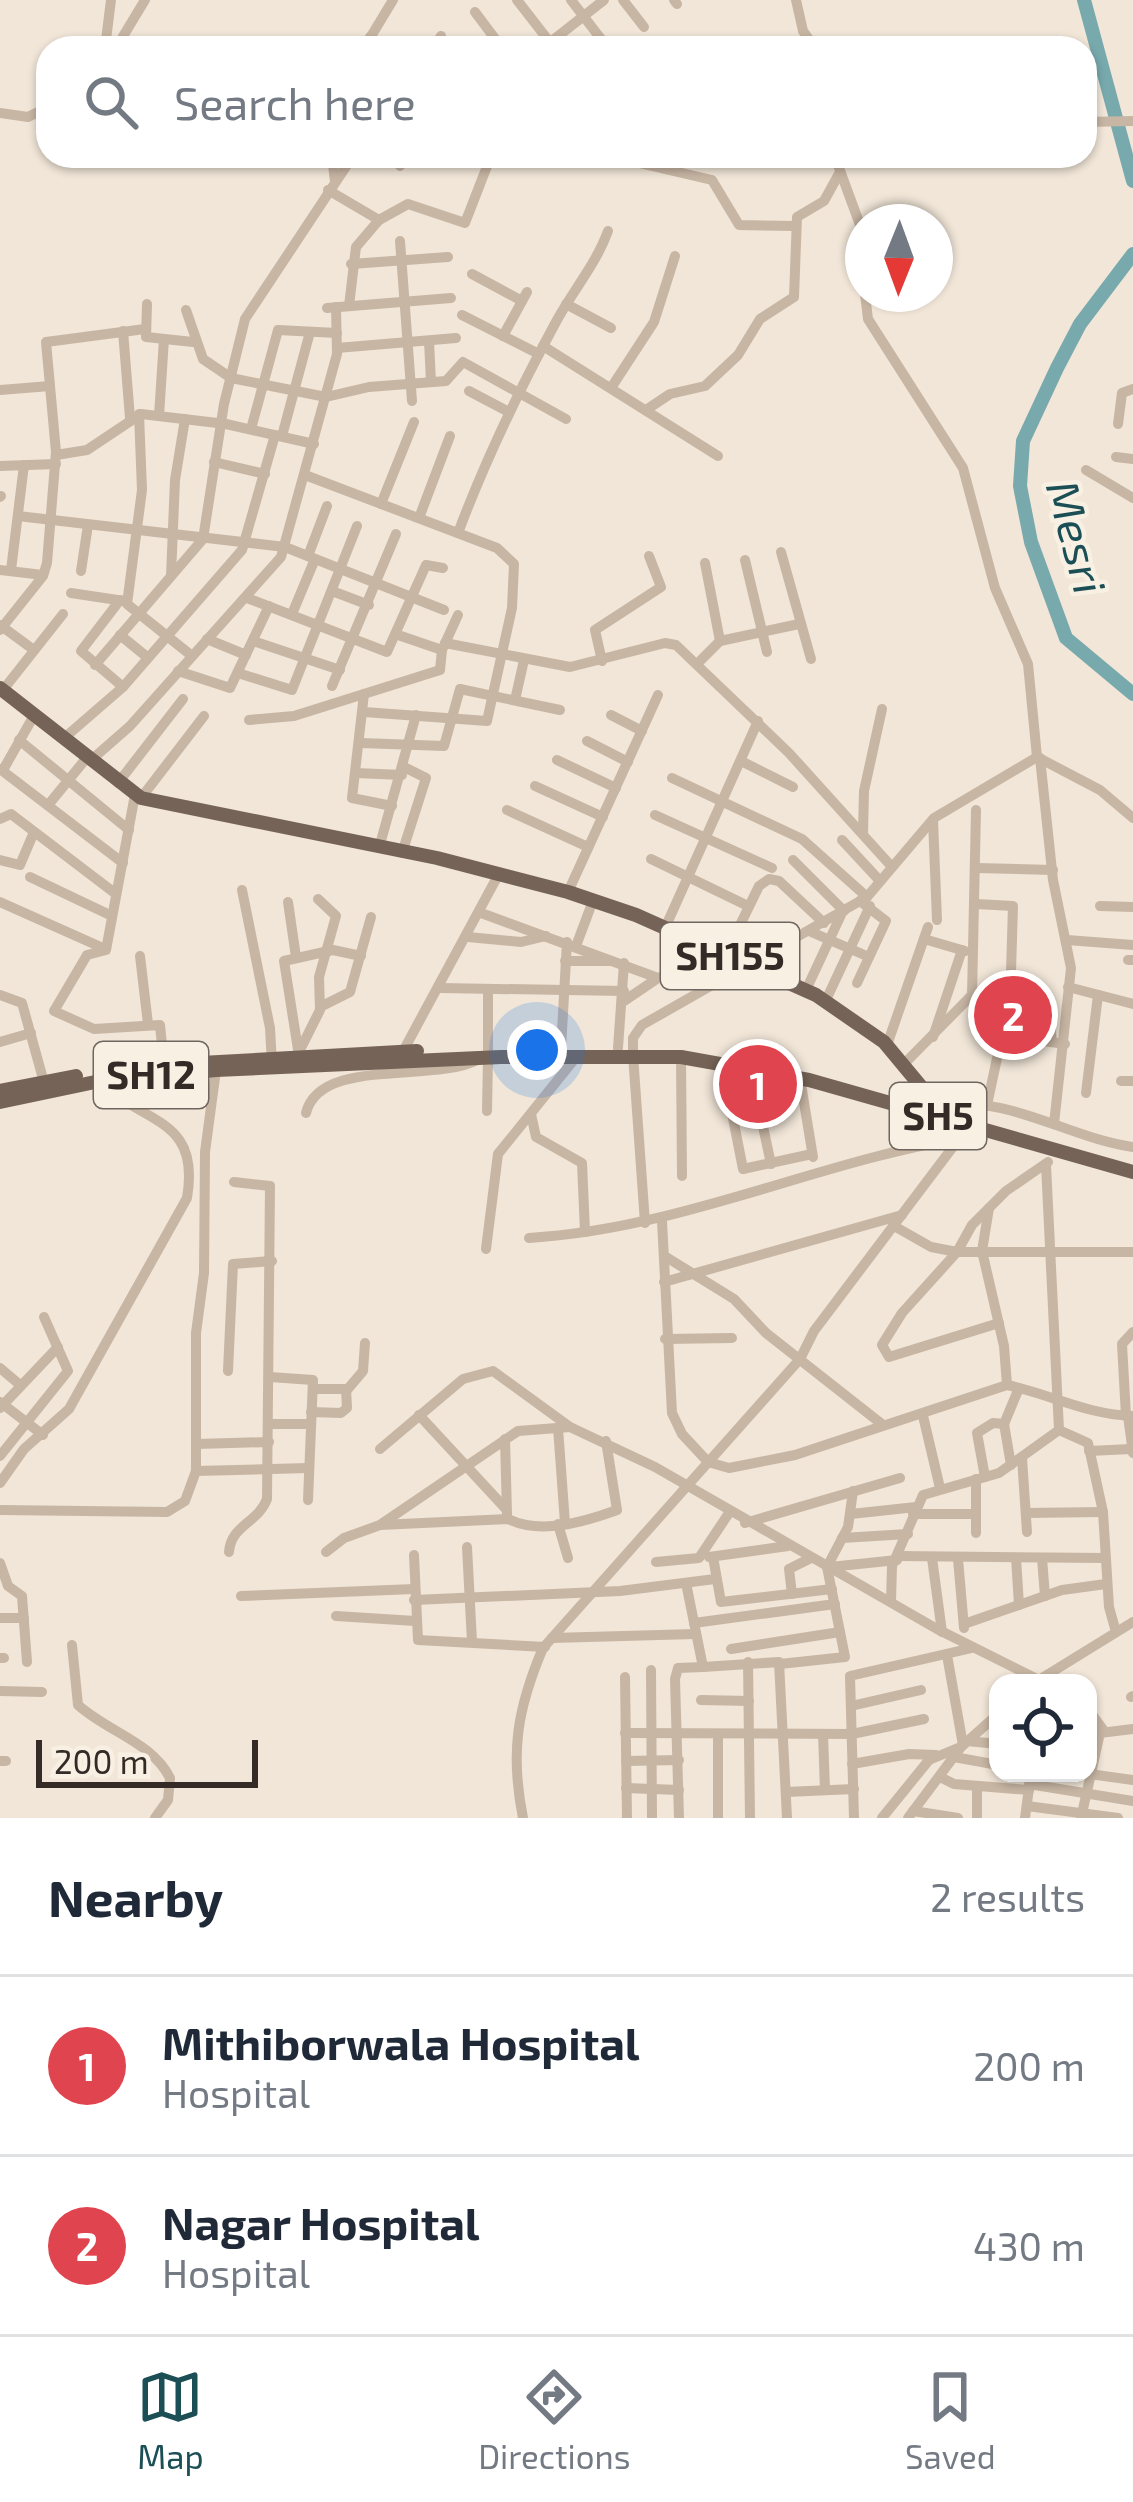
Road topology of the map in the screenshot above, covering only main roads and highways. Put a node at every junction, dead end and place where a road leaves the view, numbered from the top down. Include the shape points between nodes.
1 (1, 693) edge
2 (81, 756) junction
3 (138, 799) junction
4 (402, 854) junction
5 (467, 868) junction
6 (719, 955) junction
7 (741, 964) junction
8 (628, 1050) junction
9 (485, 1055) junction
10 (401, 1056) junction
11 (301, 1059) junction
12 (434, 1059) joint
13 (272, 1062) junction
14 (45, 1085) junction
15 (0, 1091) edge
16 (0, 1102) edge
17 (939, 1111) junction
18 (968, 1127) junction
19 (1133, 1162) edge
20 (1133, 1172) edge

1 - 2 main road, SH155
1 - 2 main road, SH155
2 - 3 main road, SH155
2 - 3 main road, SH155
3 - 4 main road, SH155
3 - 4 main road, SH155 via 284,837
4 - 5 main road, SH155
5 - 6 main road, SH155
5 - 6 main road, SH155 via 568,892
6 - 7 main road, SH155
7 - 17 main road, SH155 via 857,1025
7 - 17 main road, SH155 via 826,1000 887,1045
8 - 9 main road
8 - 9 main road, SH5
8 - 17 main road, SH5 via 741,1064
8 - 17 main road via 764,1060
9 - 10 main road
9 - 12 main road, SH5
10 - 11 main road
10 - 11 main road, SH12
10 - 12 main road, SH12
11 - 13 main road, SH12
13 - 14 main road, SH12
13 - 14 main road via 164,1065
14 - 15 main road
14 - 16 main road, SH12
17 - 18 main road
18 - 19 main road
18 - 20 main road, SH5

